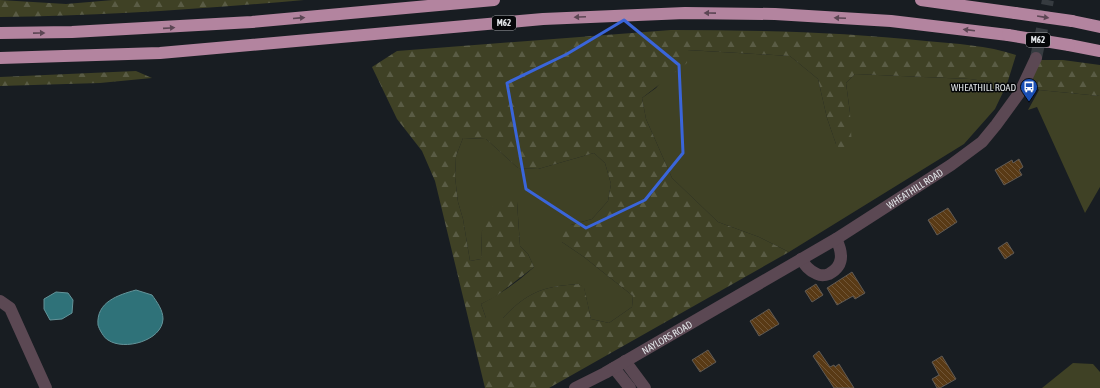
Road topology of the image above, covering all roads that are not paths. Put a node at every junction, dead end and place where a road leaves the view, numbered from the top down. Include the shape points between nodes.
1 (494, 0) edge
2 (921, 0) edge
3 (1100, 27) edge
4 (0, 33) edge
5 (1100, 51) edge
6 (0, 58) edge
7 (1036, 58) tunnel mouth
8 (836, 239) junction
9 (801, 259) junction
10 (758, 284) joint
11 (0, 301) edge
12 (625, 361) junction
13 (615, 368) junction
14 (46, 388) edge
15 (575, 388) edge
16 (622, 388) edge
17 (630, 388) edge
18 (645, 388) edge

4 -> 1 highway via 79,32 252,22
2 -> 3 highway, M62, bridge
5 -> 6 highway, M62, bridge via 1008,35 891,21 775,14 670,13 543,19 160,53
7 - 8 street, WHEATHILL ROAD via 1020,92 982,142 951,165
8 - 9 street, WHEATHILL ROAD
8 - 9 street via 842,260 833,271 822,276 816,274
9 - 10 street, WHEATHILL ROAD
10 - 12 street, NAYLORS ROAD
11 - 14 street via 10,308
12 - 13 street, NAYLORS ROAD
12 - 18 street
13 - 15 street, NAYLORS ROAD
13 - 16 street
13 - 17 street

